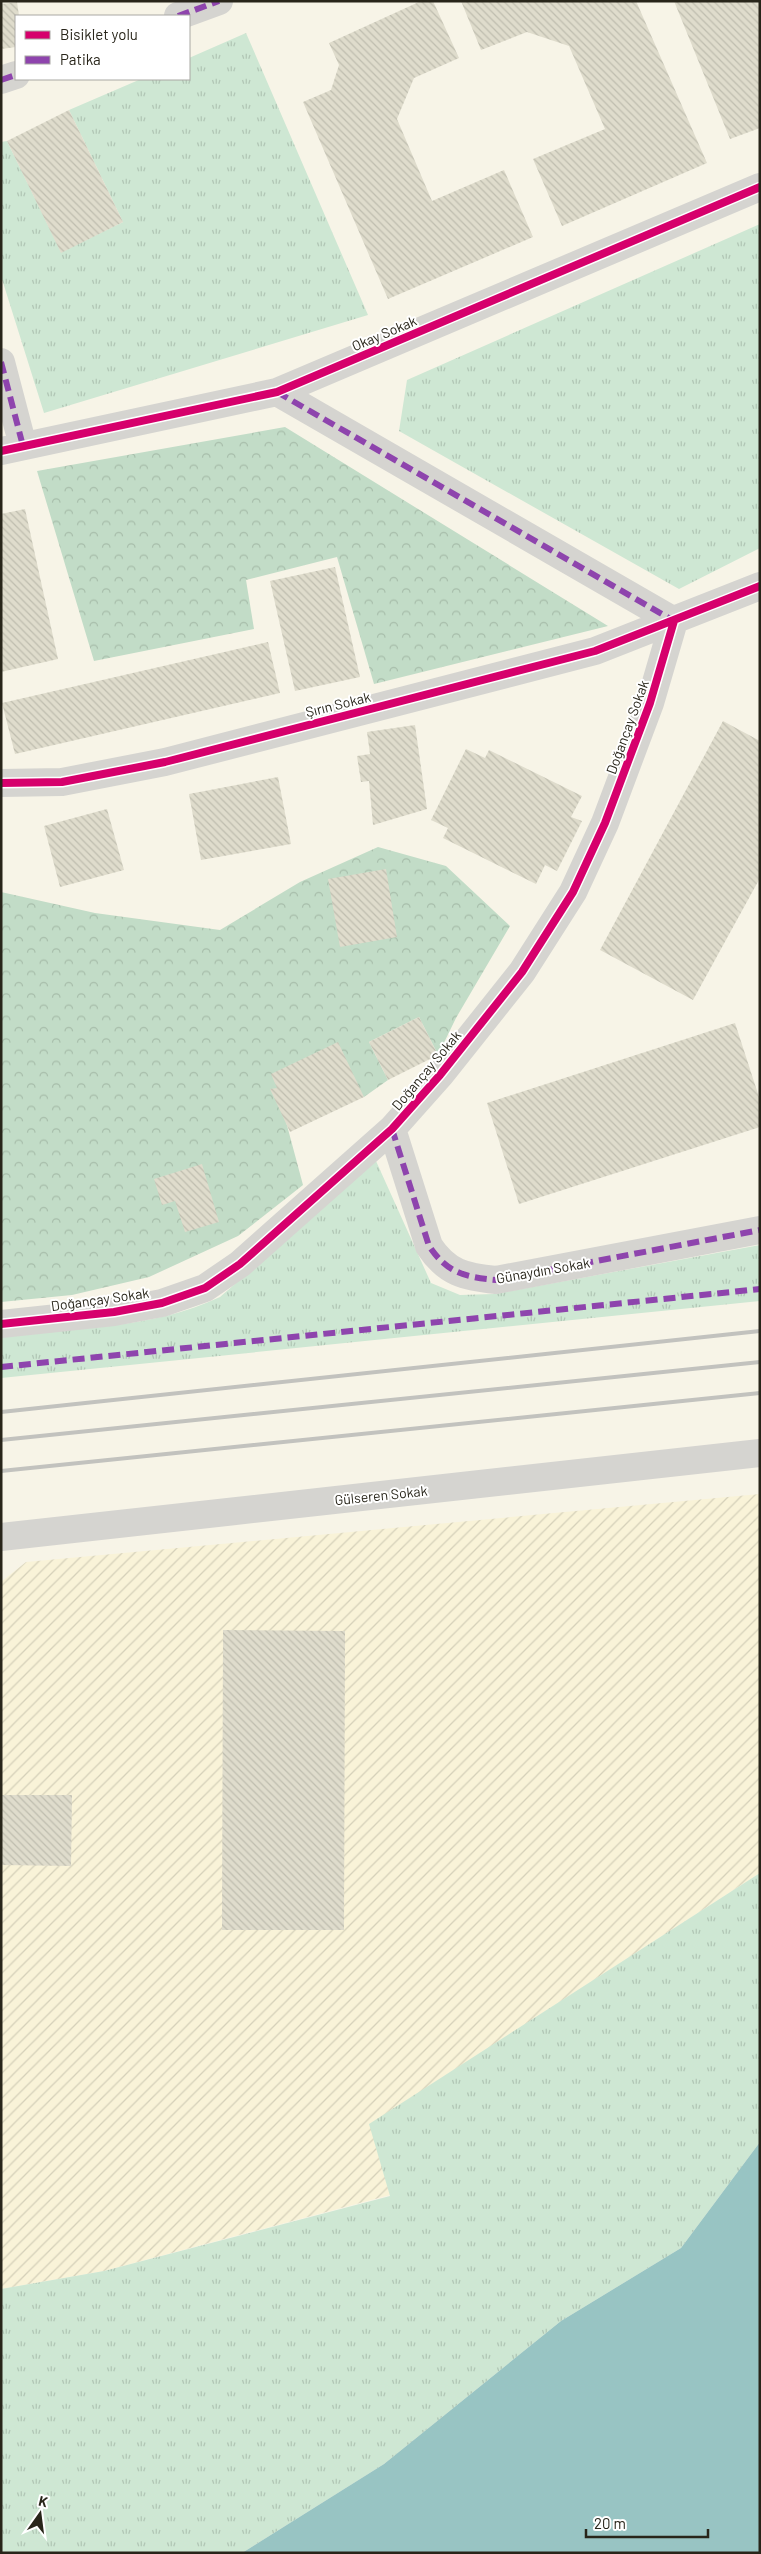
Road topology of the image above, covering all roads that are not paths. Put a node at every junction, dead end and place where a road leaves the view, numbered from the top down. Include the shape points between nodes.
1 (219, 1) edge
2 (181, 15) edge
3 (15, 75) edge
4 (1, 80) edge
5 (760, 187) edge
6 (1, 362) edge
7 (277, 392) junction
8 (12, 449) edge
9 (760, 586) edge
10 (674, 621) junction
11 (1, 783) edge
12 (392, 1129) junction
13 (760, 1230) edge
14 (1, 1324) edge
15 (760, 1453) edge
16 (1, 1537) edge

1 - 2 street
3 - 4 street
5 - 7 street, Okay Sokak
6 - 8 street
7 - 8 street, Okay Sokak
7 - 10 street
9 - 10 street, Şırın Sokak
10 - 11 street, Şırın Sokak via 595,651 164,762 62,782
10 - 12 street, Doğançay Sokak via 650,703 605,823 573,892 522,972 440,1075
12 - 13 street, Günaydın Sokak via 429,1246 439,1261 455,1272 469,1276 496,1280
12 - 14 street, Doğançay Sokak via 240,1264 205,1288 162,1303 114,1312
15 - 16 street, Gülseren Sokak

